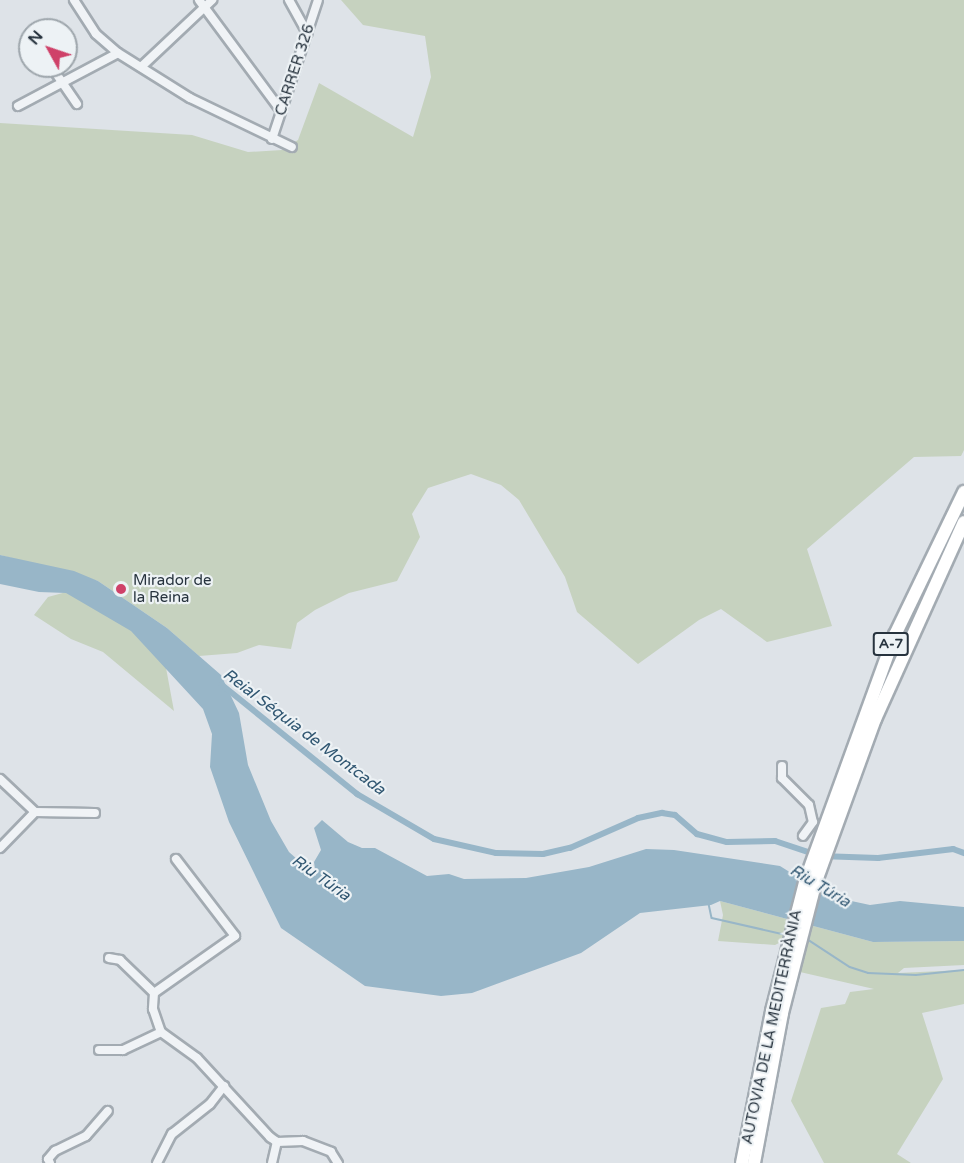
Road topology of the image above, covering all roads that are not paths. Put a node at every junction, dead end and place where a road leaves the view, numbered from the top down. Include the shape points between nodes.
1 (74, 0) edge
2 (212, 0) edge
3 (289, 0) edge
4 (318, 0) edge
5 (202, 4) edge
6 (307, 33) junction
7 (118, 53) junction
8 (141, 67) junction
9 (59, 78) edge
10 (62, 83) junction
11 (77, 104) dead end
12 (18, 106) dead end
13 (281, 111) junction
14 (272, 139) junction
15 (292, 147) dead end
16 (964, 492) edge
17 (964, 522) edge
18 (782, 766) dead end
19 (0, 779) edge
20 (837, 804) junction
21 (35, 812) junction
22 (95, 813) dead end
23 (803, 836) dead end
24 (0, 848) edge
25 (176, 859) dead end
26 (109, 958) dead end
27 (154, 993) junction
28 (777, 1012) junction
29 (161, 1032) junction
30 (99, 1050) dead end
31 (224, 1086) junction
32 (108, 1111) dead end
33 (277, 1142) junction
34 (50, 1163) edge
35 (157, 1163) edge
36 (272, 1163) edge
37 (338, 1163) edge
38 (742, 1163) edge
39 (754, 1163) edge

1 - 7 street via 96,34
2 - 5 street
3 - 6 street
4 - 6 street, CARRER 326
5 - 8 street
5 - 13 street
6 - 13 street, CARRER 326
7 - 8 street
7 - 10 street
8 - 14 street via 165,85
9 - 10 street
10 - 11 street
10 - 12 street
13 - 14 street, CARRER 326
14 - 15 street
16 - 20 highway, AUTOVIA DE LA MEDITERRÀNIA / A-7 via 895,635
17 - 20 highway, AUTOVIA DE LA MEDITERRÀNIA / A-7
18 - 23 street via 782,778 809,806 813,822
19 - 21 street
20 - 28 highway, AUTOVIA DE LA MEDITERRÀNIA / A-7
21 - 22 street
21 - 24 street
25 - 27 street via 235,936
26 - 27 street via 120,960
27 - 29 street via 153,1009
28 - 38 highway, AUTOVIA DE LA MEDITERRÀNIA / A-7
28 - 39 highway, AUTOVIA DE LA MEDITERRÀNIA / A-7
29 - 30 street via 123,1050
29 - 31 street via 197,1058
31 - 33 street
31 - 35 street via 210,1104 172,1134
32 - 34 street via 86,1137 55,1151
33 - 36 street
33 - 37 street via 303,1141 331,1152

